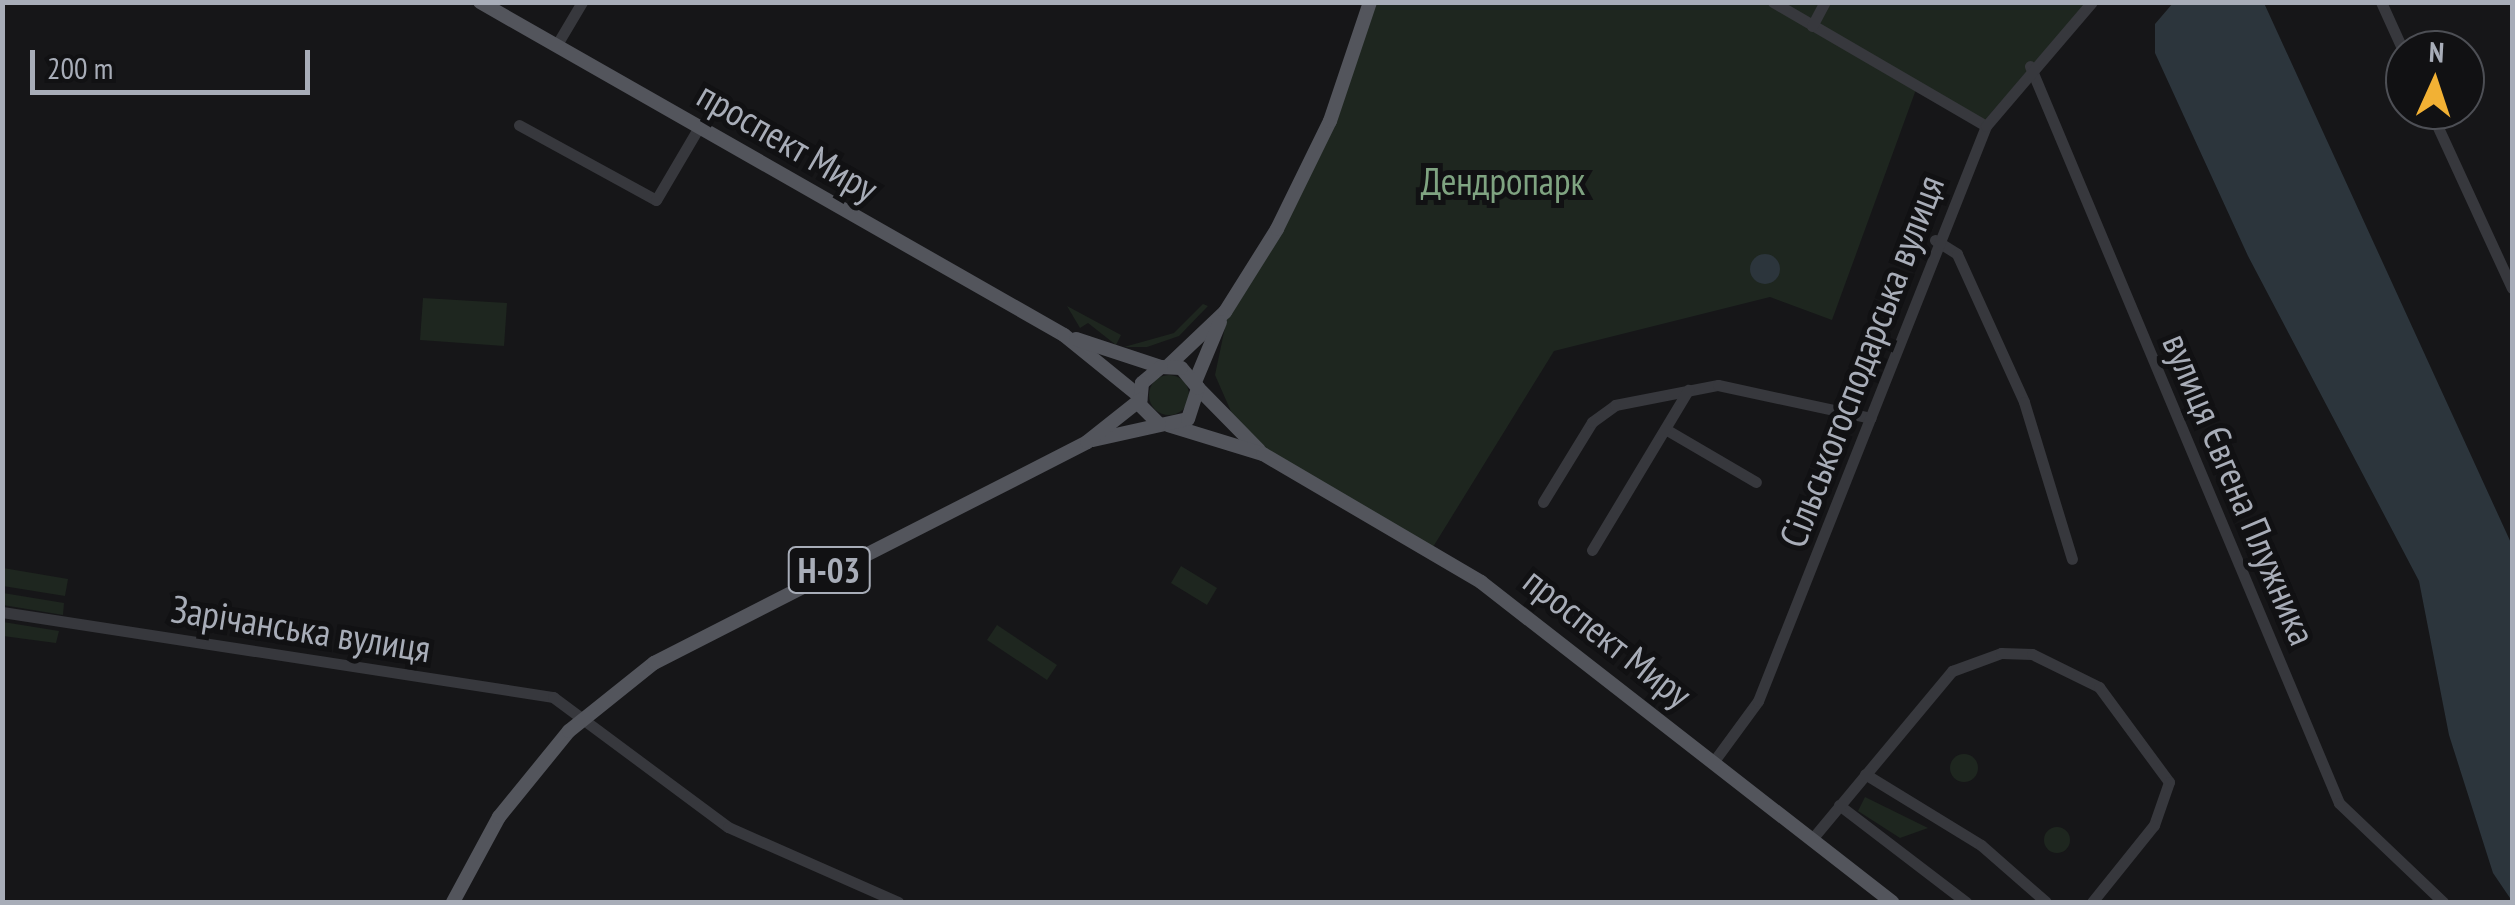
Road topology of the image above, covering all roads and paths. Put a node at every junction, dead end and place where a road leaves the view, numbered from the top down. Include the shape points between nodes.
1 (480, 2) edge
2 (582, 2) edge
3 (1370, 2) edge
4 (1773, 2) edge
5 (1824, 2) edge
6 (2092, 2) edge
7 (2381, 2) edge
8 (1812, 26) junction
9 (2394, 30) edge
10 (556, 46) junction
11 (2030, 66) junction
12 (519, 126) dead end
13 (1986, 126) junction
14 (699, 127) junction
15 (2439, 130) edge
16 (1936, 240) junction
17 (2512, 288) edge
18 (1224, 312) junction
19 (1064, 335) junction
20 (1164, 367) junction
21 (1196, 385) junction
22 (1688, 390) junction
23 (1139, 398) junction
24 (1870, 418) junction
25 (1164, 425) junction
26 (1668, 430) junction
27 (1087, 442) junction
28 (1263, 454) junction
29 (1756, 482) dead end
30 (1543, 502) dead end
31 (1592, 550) dead end
32 (2072, 559) dead end
33 (2, 612) edge
34 (582, 718) junction
35 (1714, 761) junction
36 (1864, 774) junction
37 (1839, 805) junction
38 (1812, 839) junction
39 (452, 902) edge
40 (898, 902) edge
41 (1892, 902) edge
42 (1966, 902) edge
43 (2046, 902) edge
44 (2092, 902) edge
45 (2443, 902) edge

1 - 10 main road, проспект Миру
2 - 10 street
3 - 18 main road, Н-03 via 1312,160
4 - 8 street
5 - 8 street
6 - 11 street, Сільськогосподарська вулиця
7 - 9 street
8 - 13 street
10 - 14 main road, проспект Миру
11 - 13 street, Сільськогосподарська вулиця
11 - 45 street, вулиця Євгена Плужника via 2339,803
12 - 14 street via 656,200
13 - 16 street, Сільськогосподарська вулиця
14 - 19 main road, проспект Миру
15 - 17 street
16 - 24 street, Сільськогосподарська вулиця
16 - 32 street via 1957,254 2024,402
18 - 20 main road, Н-03
18 - 21 main road, Н-03
19 - 20 main road, проспект Миру
19 - 23 main road, проспект Миру
20 - 21 main road, проспект Миру
20 - 23 main road, Н-03
21 - 25 main road, Н-03 via 1192,414
21 - 28 main road, проспект Миру
22 - 24 street via 1751,389
22 - 26 street
22 - 30 street via 1602,412
23 - 25 main road, проспект Миру
23 - 27 main road, Н-03
24 - 35 street, Сільськогосподарська вулиця via 1758,702
25 - 27 main road, Н-03
25 - 28 main road, проспект Миру
26 - 29 street
26 - 31 street
27 - 34 main road, Н-03 via 724,622
28 - 35 main road, проспект Миру via 1481,582
33 - 34 street, Зарічанська вулиця via 553,697
34 - 39 main road, Н-03 via 499,818
34 - 40 street, Зарічанська вулиця via 728,828
35 - 38 main road, проспект Миру
36 - 37 street
36 - 43 street via 1981,846
36 - 44 street via 1932,690 1970,662 2012,652 2076,672 2132,722 2169,782 2154,825
37 - 38 street
37 - 42 street
38 - 41 main road, проспект Миру

